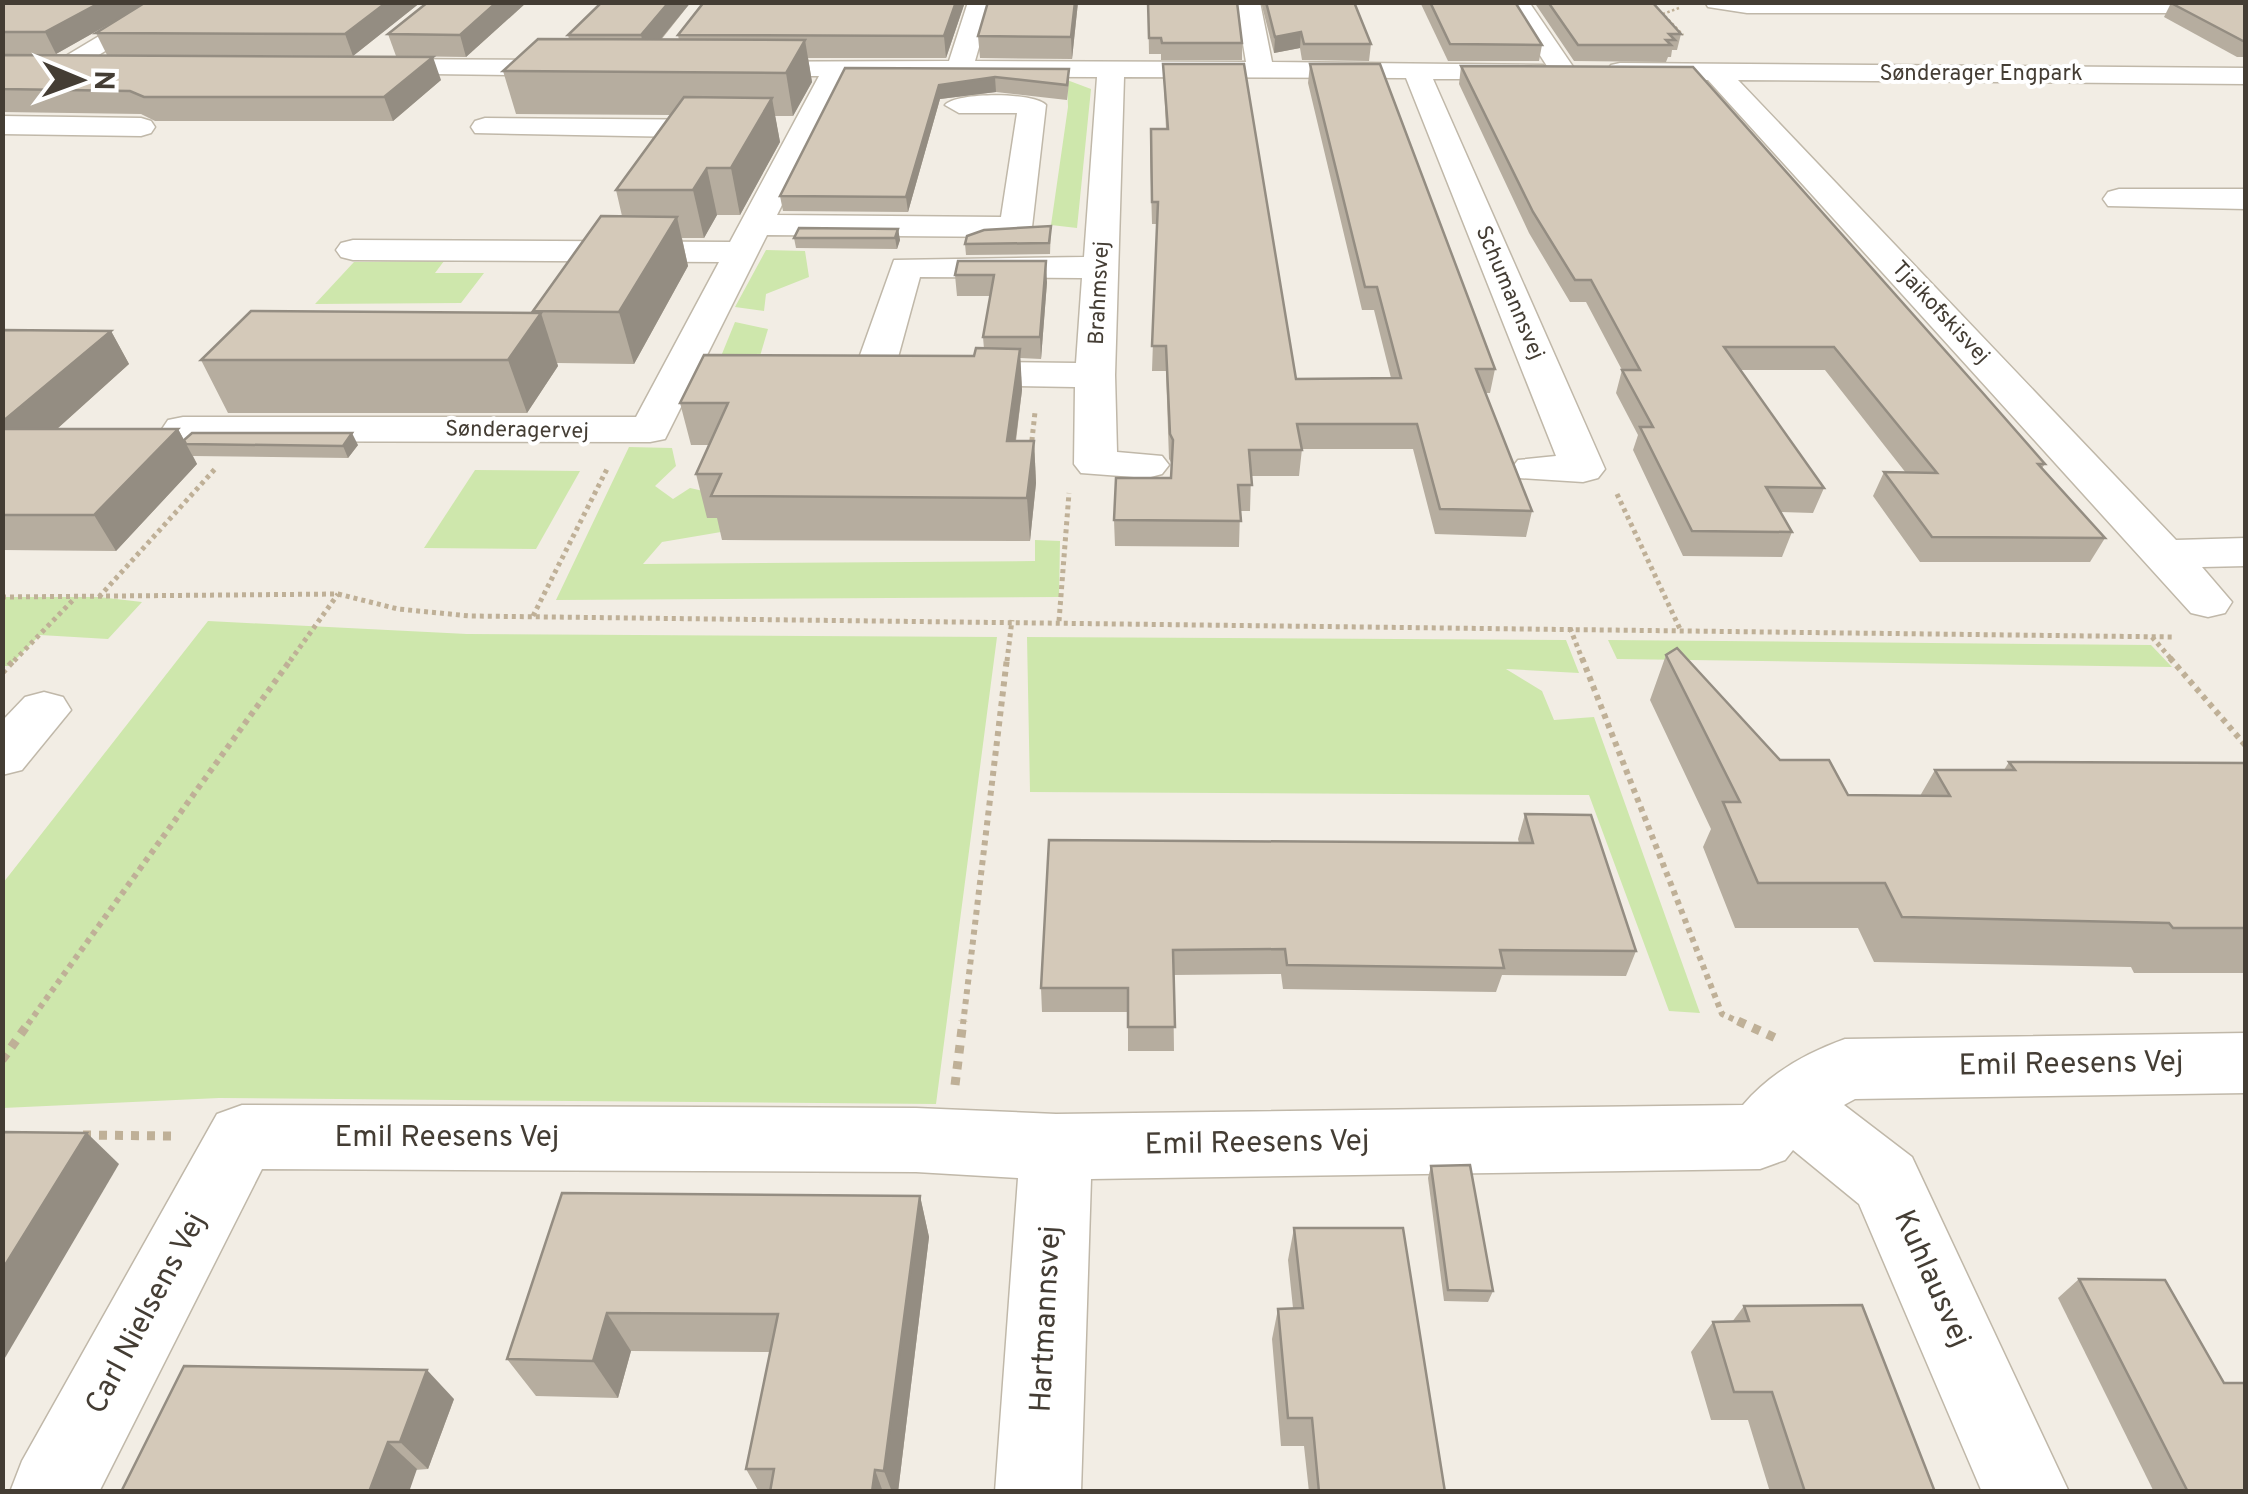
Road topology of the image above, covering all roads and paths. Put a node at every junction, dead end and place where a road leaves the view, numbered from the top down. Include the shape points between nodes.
1 (174, 2) edge
2 (980, 2) edge
3 (1248, 2) edge
4 (1517, 2) edge
5 (1716, 2) edge
6 (2100, 4) edge
7 (2246, 6) edge
8 (388, 46) edge
9 (117, 66) edge
10 (604, 68) edge
11 (707, 68) edge
12 (836, 69) junction
13 (960, 69) junction
14 (1111, 70) junction
15 (1260, 70) junction
16 (1416, 71) junction
17 (1582, 71) junction
18 (1716, 72) junction
19 (2246, 76) edge
20 (857, 104) edge
21 (935, 104) edge
22 (812, 116) junction
23 (2, 125) edge
24 (141, 128) edge
25 (485, 128) dead end
26 (2118, 199) dead end
27 (2246, 199) edge
28 (749, 239) junction
29 (353, 250) dead end
30 (1102, 268) junction
31 (1039, 374) junction
32 (1095, 375) junction
33 (252, 426) junction
34 (183, 429) dead end
35 (626, 432) junction
36 (1015, 447) edge
37 (1032, 447) junction
38 (1030, 461) edge
39 (1096, 464) junction
40 (1147, 466) dead end
41 (1533, 469) dead end
42 (1583, 469) junction
43 (2246, 552) edge
44 (2164, 554) junction
45 (338, 594) junction
46 (98, 597) junction
47 (2, 598) edge
48 (74, 598) junction
49 (2208, 602) dead end
50 (534, 616) junction
51 (1012, 620) junction
52 (1058, 622) junction
53 (1570, 628) junction
54 (1680, 628) junction
55 (2152, 637) junction
56 (2187, 637) dead end
57 (5, 668) edge
58 (44, 710) dead end
59 (2246, 746) edge
60 (2, 756) edge
61 (2, 1060) edge
62 (2246, 1063) edge
63 (1816, 1086) junction
64 (62, 1135) edge
65 (242, 1137) junction
66 (948, 1140) junction
67 (1056, 1147) junction
68 (53, 1492) edge
69 (1038, 1492) edge
70 (2026, 1492) edge

1 - 9 street via 52,66
2 - 13 street
3 - 15 street
4 - 17 street
5 - 6 street
6 - 7 street
8 - 10 street via 352,67
11 - 12 street
12 - 13 street
12 - 22 street, Sønderagervej
13 - 14 street
14 - 15 street
14 - 30 street, Brahmsvej
15 - 16 street
16 - 17 street
16 - 42 street, Schumannsvej
17 - 18 street
18 - 19 street, Sønderager Engpark
18 - 44 street, Tjaikofskisvej
20 - 22 street
21 - 28 street via 1032,106 1016,228
22 - 25 street
22 - 28 street, Sønderagervej
23 - 24 street
26 - 27 street
28 - 29 street
28 - 35 street, Sønderagervej via 650,430
30 - 31 street via 906,266 874,372
30 - 32 street, Brahmsvej
31 - 32 street
31 - 37 path
32 - 39 street, Brahmsvej
33 - 34 street, Sønderagervej
33 - 35 street, Sønderagervej
33 - 46 path
35 - 50 path
36 - 37 path
37 - 38 path
39 - 40 street
39 - 52 path via 1070,482
41 - 42 street
42 - 54 path via 1613,486
43 - 44 street
44 - 49 street, Tjaikofskisvej
45 - 46 path
45 - 50 path via 398,608
45 - 61 path
46 - 48 path
47 - 48 path
48 - 57 path
50 - 51 path
51 - 52 path
51 - 66 path
52 - 53 path
53 - 54 path
53 - 63 path via 1722,1014
54 - 55 path
55 - 56 path
55 - 59 path
58 - 60 street
62 - 63 street, Emil Reesens Vej
63 - 67 street, Emil Reesens Vej via 1760,1138
63 - 70 street, Kuhlausvej via 1886,1180
64 - 65 path
65 - 66 street, Emil Reesens Vej
65 - 68 street, Carl Nielsens Vej
66 - 67 street, Emil Reesens Vej
67 - 69 street, Hartmannsvej

